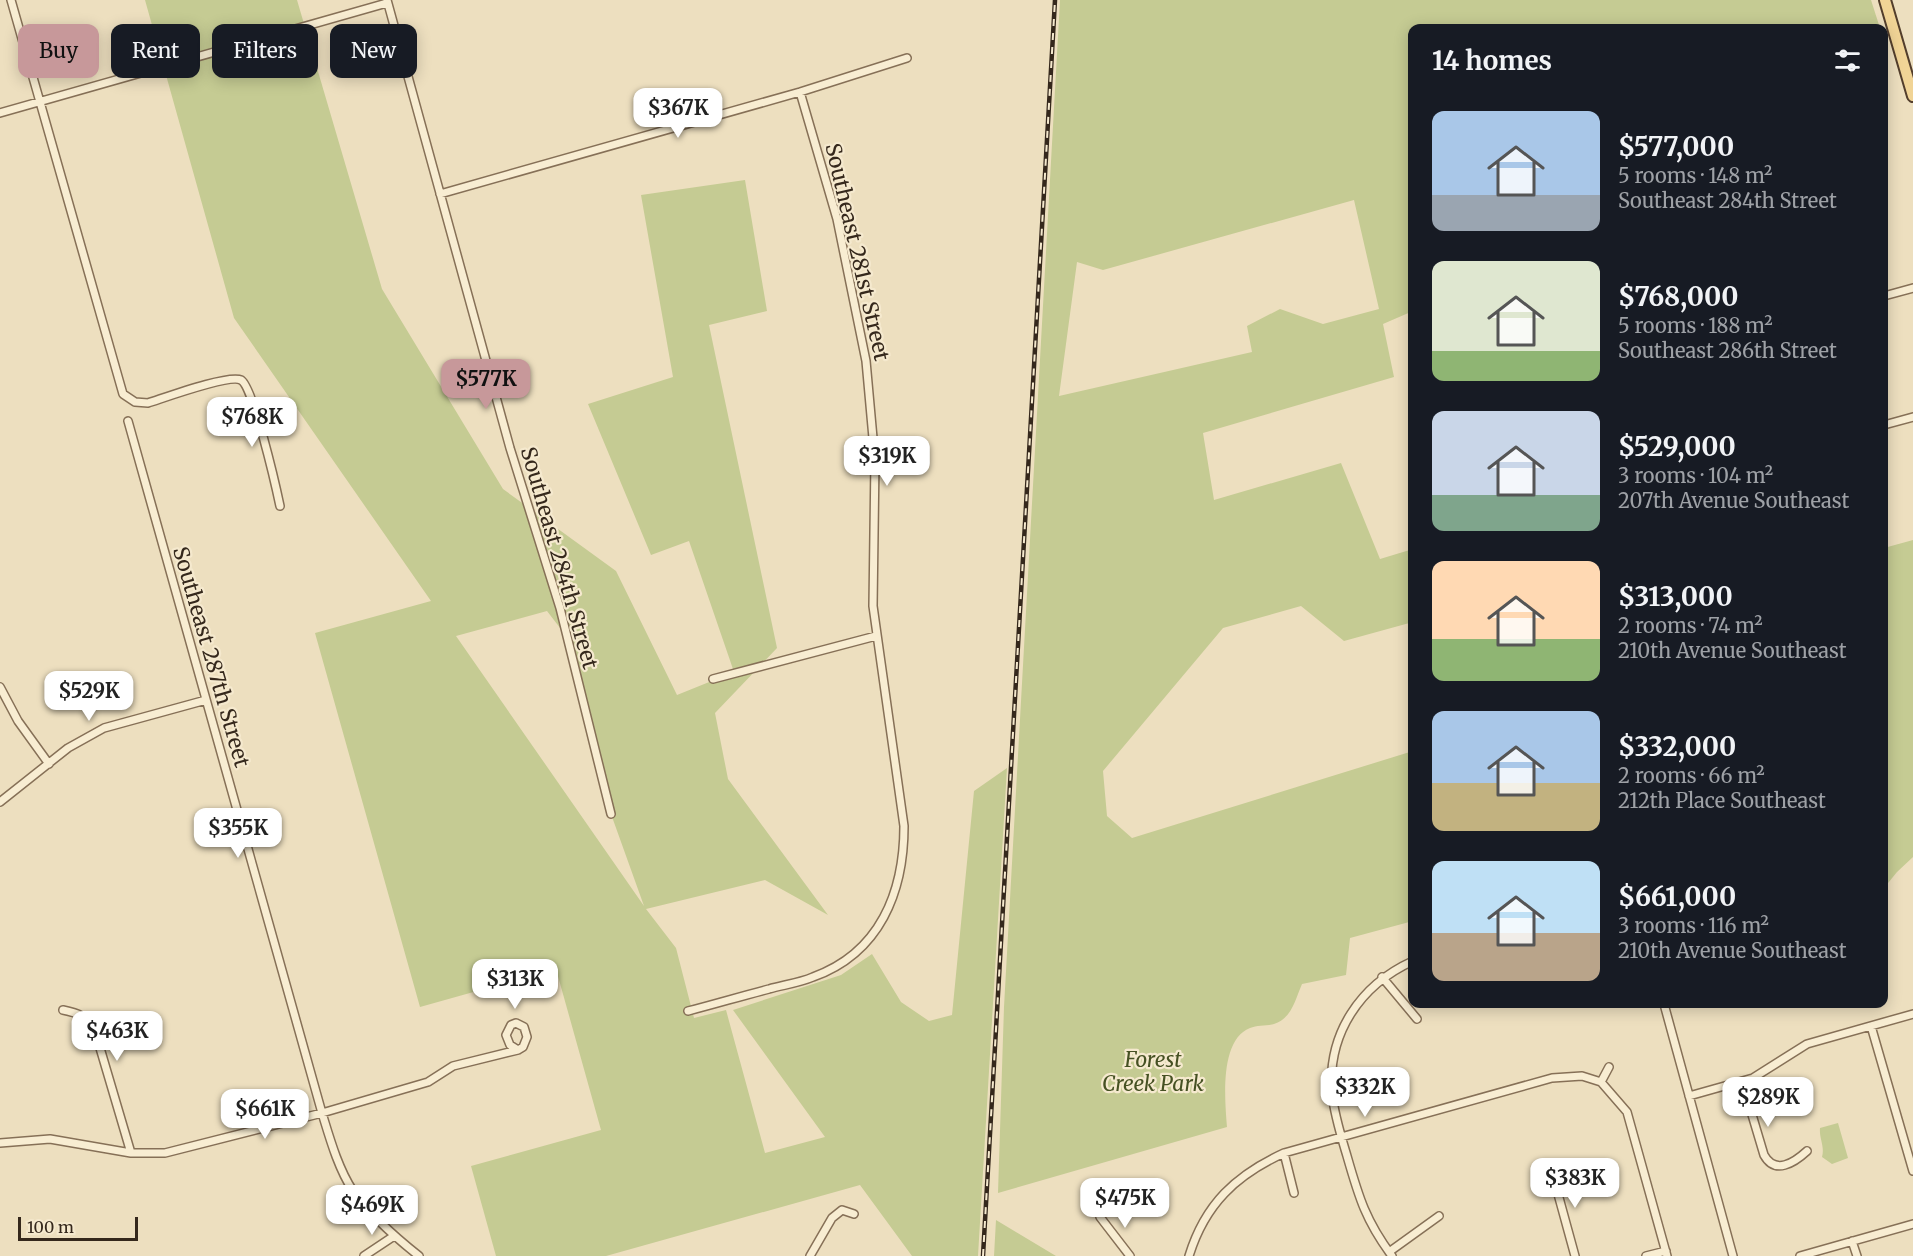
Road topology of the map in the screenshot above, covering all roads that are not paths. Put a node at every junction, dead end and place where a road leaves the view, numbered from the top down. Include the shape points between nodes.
1 (11, 0) edge
2 (1885, 0) edge
3 (387, 1) edge
4 (907, 58) dead end
5 (800, 92) junction
6 (1913, 96) edge
7 (39, 102) junction
8 (0, 113) edge
9 (440, 194) junction
10 (1913, 288) edge
11 (1888, 295) edge
12 (1913, 417) edge
13 (128, 421) dead end
14 (1888, 424) edge
15 (280, 506) dead end
16 (876, 636) junction
17 (713, 680) dead end
18 (0, 687) edge
19 (206, 700) junction
20 (49, 764) junction
21 (0, 802) edge
22 (611, 814) dead end
23 (1408, 964) edge
24 (1382, 977) junction
25 (1408, 1007) edge
26 (1408, 1008) edge
27 (1665, 1008) edge
28 (63, 1010) dead end
29 (688, 1011) dead end
30 (1913, 1014) edge
31 (1417, 1018) dead end
32 (1871, 1026) junction
33 (518, 1050) dead end
34 (1609, 1067) dead end
35 (1742, 1081) junction
36 (1601, 1082) junction
37 (1689, 1096) junction
38 (322, 1113) junction
39 (1341, 1137) junction
40 (0, 1143) edge
41 (1807, 1151) dead end
42 (131, 1153) junction
43 (1284, 1153) junction
44 (1913, 1171) edge
45 (1545, 1179) dead end
46 (1294, 1192) dead end
47 (854, 1214) dead end
48 (1439, 1216) dead end
49 (1100, 1217) dead end
50 (1913, 1224) edge
51 (394, 1236) junction
52 (1852, 1241) junction
53 (1666, 1253) edge
54 (1391, 1254) edge
55 (364, 1256) edge
56 (419, 1256) edge
57 (810, 1256) edge
58 (1130, 1256) edge
59 (1189, 1256) edge
60 (1575, 1256) edge
61 (1646, 1256) edge
62 (1733, 1256) edge
63 (1800, 1256) edge
64 (1857, 1256) edge

1 - 7 street
2 - 6 main road
3 - 7 street
3 - 9 street, Southeast 284th Street
4 - 5 street
5 - 9 street
5 - 16 street, Southeast 281st Street via 837,219 866,361 874,453 872,590
7 - 8 street
7 - 15 street via 120,388 127,398 140,404 226,379 241,379 254,403
9 - 22 street, Southeast 284th Street via 510,448 560,608
10 - 11 street
12 - 14 street
13 - 19 street, Southeast 287th Street
16 - 17 street
16 - 29 street, Southeast 281st Street via 904,826 903,862 891,903 874,933 832,968 813,978
18 - 20 street via 18,721
19 - 20 street via 104,728
19 - 38 street, Southeast 287th Street
20 - 21 street
23 - 24 street
24 - 25 street
24 - 39 street via 1357,1004 1337,1043 1332,1092
26 - 31 street
27 - 37 street
28 - 42 street via 81,1014 95,1031
30 - 32 street
32 - 35 street via 1807,1044
32 - 44 street
33 - 38 street via 453,1066 428,1082
34 - 36 street
35 - 37 street
35 - 41 street via 1767,1161 1783,1166
36 - 39 street via 1582,1076 1552,1078
36 - 53 street via 1627,1112
37 - 62 street
38 - 42 street via 165,1153
38 - 51 street, Southeast 287th Street via 353,1190
39 - 43 street
39 - 54 street via 1360,1202
40 - 42 street via 50,1139
43 - 46 street
43 - 59 street via 1231,1185 1200,1226
45 - 60 street via 1558,1194
47 - 57 street via 842,1210 832,1218
48 - 54 street
49 - 58 street
50 - 52 street
51 - 55 street
51 - 56 street, Southeast 287th Street
52 - 63 street
52 - 64 street
53 - 61 street

